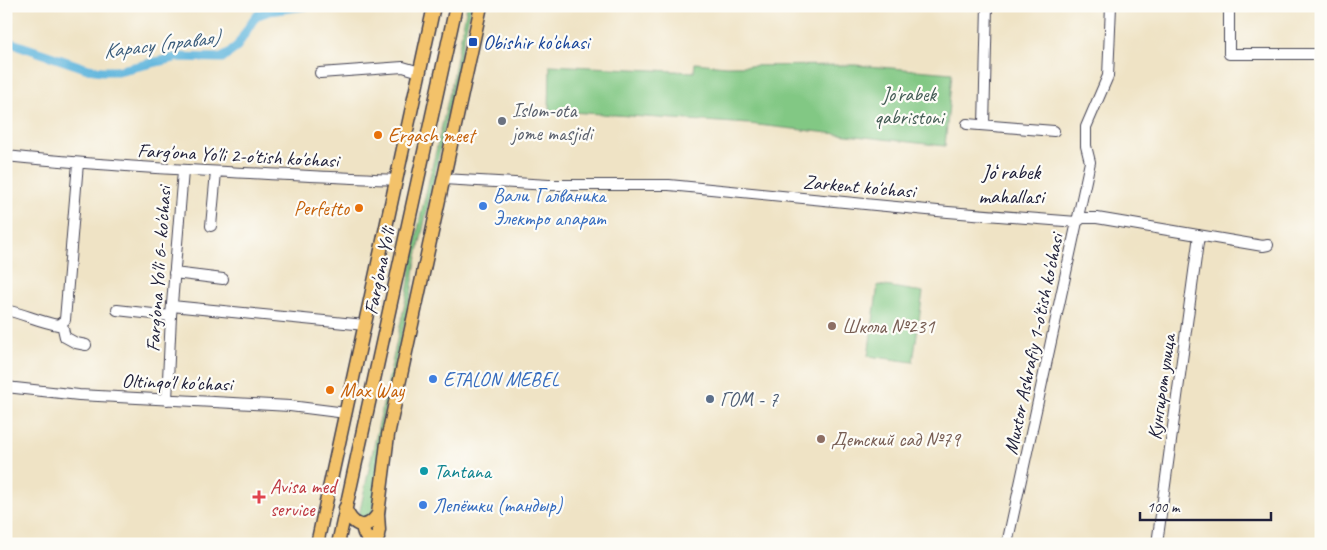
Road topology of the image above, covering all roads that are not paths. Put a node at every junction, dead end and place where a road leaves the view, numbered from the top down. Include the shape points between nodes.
1 (456, 6) edge
2 (481, 6) edge
3 (987, 6) edge
4 (1111, 6) edge
5 (1229, 6) edge
6 (433, 10) edge
7 (1321, 54) edge
8 (420, 72) junction
9 (320, 73) dead end
10 (967, 124) dead end
11 (984, 126) junction
12 (1054, 131) dead end
13 (6, 156) edge
14 (78, 164) junction
15 (183, 171) junction
16 (216, 172) junction
17 (443, 179) junction
18 (396, 180) junction
19 (1077, 222) junction
20 (211, 226) dead end
21 (1199, 235) junction
22 (1268, 245) dead end
23 (174, 273) junction
24 (223, 278) dead end
25 (6, 310) edge
26 (117, 310) dead end
27 (171, 311) junction
28 (62, 324) junction
29 (365, 324) junction
30 (86, 345) dead end
31 (6, 387) edge
32 (167, 400) junction
33 (346, 413) junction
34 (346, 508) junction
35 (378, 514) junction
36 (365, 526) junction
37 (377, 541) edge
38 (317, 544) edge
39 (338, 544) edge
40 (1007, 544) edge
41 (1157, 544) edge

1 - 34 main road, Farg'ona Yo'li
2 - 17 main road
3 - 11 street
4 - 19 street, Muxtor Ashrafiy 1-o'tish ko'chasi via 1108,76 1086,128 1090,162
5 - 7 street via 1229,54
6 - 8 main road, Farg'ona Yo'li
8 - 9 street via 403,67
8 - 18 main road, Farg'ona Yo'li
10 - 11 street
11 - 12 street
13 - 14 street, Farg'ona Yo'li 2-o'tish ko'chasi
14 - 15 street, Farg'ona Yo'li 2-o'tish ko'chasi
14 - 28 street via 65,320
15 - 16 street, Farg'ona Yo'li 2-o'tish ko'chasi
15 - 23 street, Farg'ona Yo'li 6- ko'chasi
16 - 18 street, Farg'ona Yo'li 2-o'tish ko'chasi
16 - 20 street
17 - 19 street, Zarkent ko'chasi via 549,185 669,185
17 - 35 main road via 388,435
18 - 29 main road, Farg'ona Yo'li
19 - 21 street, Zarkent ko'chasi via 1082,218 1097,218
19 - 40 street, Muxtor Ashrafiy 1-o'tish ko'chasi
21 - 22 street, Zarkent ko'chasi
21 - 41 street, Кунгирот улица
23 - 24 street
23 - 27 street, Farg'ona Yo'li 6- ko'chasi
25 - 28 street via 26,314 42,322
26 - 27 street
27 - 29 street
27 - 32 street, Farg'ona Yo'li 6- ko'chasi
28 - 30 street via 65,337
29 - 33 main road, Farg'ona Yo'li
31 - 32 street, Oltinqo'l ko'chasi
32 - 33 street, Oltinqo'l ko'chasi via 280,405
33 - 38 main road, Farg'ona Yo'li
34 - 36 main road via 354,522
34 - 39 main road, Farg'ona Yo'li
35 - 36 main road
35 - 37 main road via 380,530
36 - 37 main road via 365,537

